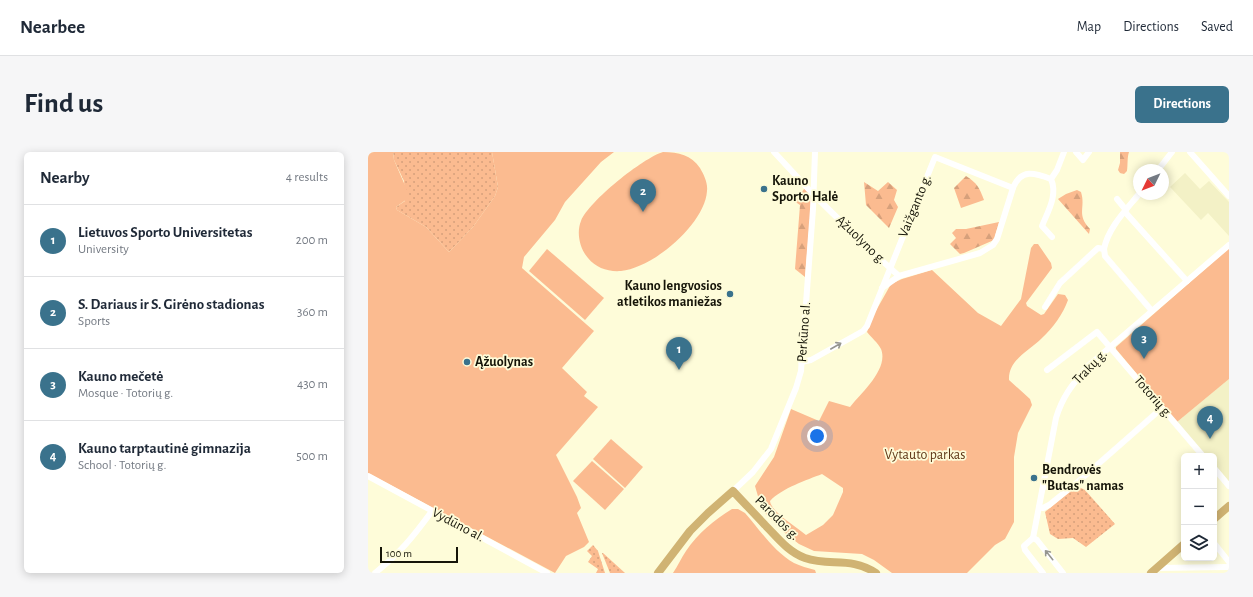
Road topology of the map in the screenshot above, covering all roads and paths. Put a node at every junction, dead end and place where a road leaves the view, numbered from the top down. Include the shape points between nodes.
1 (774, 152) edge
2 (815, 152) edge
3 (1064, 152) edge
4 (1076, 152) edge
5 (1089, 152) edge
6 (1172, 152) edge
7 (1190, 152) edge
8 (1163, 164) edge
9 (1051, 179) junction
10 (1013, 188) junction
11 (813, 194) junction
12 (1229, 196) edge
13 (1117, 199) dead end
14 (1134, 200) edge
15 (1126, 211) junction
16 (1052, 237) dead end
17 (1229, 245) edge
18 (1104, 249) junction
19 (890, 267) junction
20 (899, 276) junction
21 (1187, 281) junction
22 (881, 289) junction
23 (1045, 307) dead end
24 (1152, 311) junction
25 (1110, 347) junction
26 (801, 362) junction
27 (1047, 370) dead end
28 (1162, 408) junction
29 (1200, 453) edge
30 (1217, 472) edge
31 (368, 476) edge
32 (1043, 486) junction
33 (1229, 486) edge
34 (1067, 490) junction
35 (733, 491) junction
36 (1229, 506) edge
37 (1039, 507) junction
38 (432, 511) junction
39 (1217, 516) edge
40 (1033, 538) junction
41 (1181, 547) edge
42 (1217, 547) edge
43 (1229, 562) edge
44 (1229, 567) edge
45 (1154, 570) edge
46 (375, 573) edge
47 (547, 573) edge
48 (658, 573) edge
49 (876, 573) edge
50 (1043, 573) edge
51 (1064, 573) edge

1 - 11 street, Ąžuolyno g.
2 - 11 street, Perkūno al.
3 - 9 street via 1058,170
4 - 5 street via 1083,160
6 - 8 street
7 - 12 street
9 - 10 street via 1028,174 1017,179
9 - 16 street via 1053,197 1042,226
10 - 19 street, Vaižganto g. via 935,157
10 - 20 street via 993,245 980,253
11 - 19 street, Ąžuolyno g.
11 - 26 street, Perkūno al.
13 - 15 street
14 - 15 street
15 - 18 street via 1111,231
15 - 21 street
17 - 21 street, Trakų g.
18 - 23 street via 1098,248 1065,277
18 - 24 street via 1105,256
19 - 20 street, Ąžuolyno g.
19 - 22 street, Vaižganto g.
20 - 22 street
21 - 24 street, Trakų g.
26 -> 22 street, Vaižganto g. via 811,360 863,330 867,326
24 - 25 street, Trakų g.
25 - 27 street, Totorių g. via 1097,332
25 - 28 street, Totorių g.
25 - 32 street, Trakų g. via 1088,366 1068,390 1061,403
26 - 35 street, Perkūno al. via 797,384 771,449 753,472
28 - 29 street, Totorių g.
28 - 34 street
30 - 33 street
31 - 38 street, Vydūno al.
32 - 34 street
32 - 37 street, Trakų g.
34 - 37 street via 1049,505
35 - 48 main road via 690,531
35 - 49 main road, Parodos g. via 785,546 797,555 814,561 848,562 869,568
36 - 39 main road
37 - 40 street, Trakų g.
38 - 46 street via 400,552
38 - 47 street, Vydūno al.
40 - 50 street, Trakų g. via 1024,546 1025,550
51 -> 40 street
41 - 45 main road
42 - 43 street
44 - 45 street

